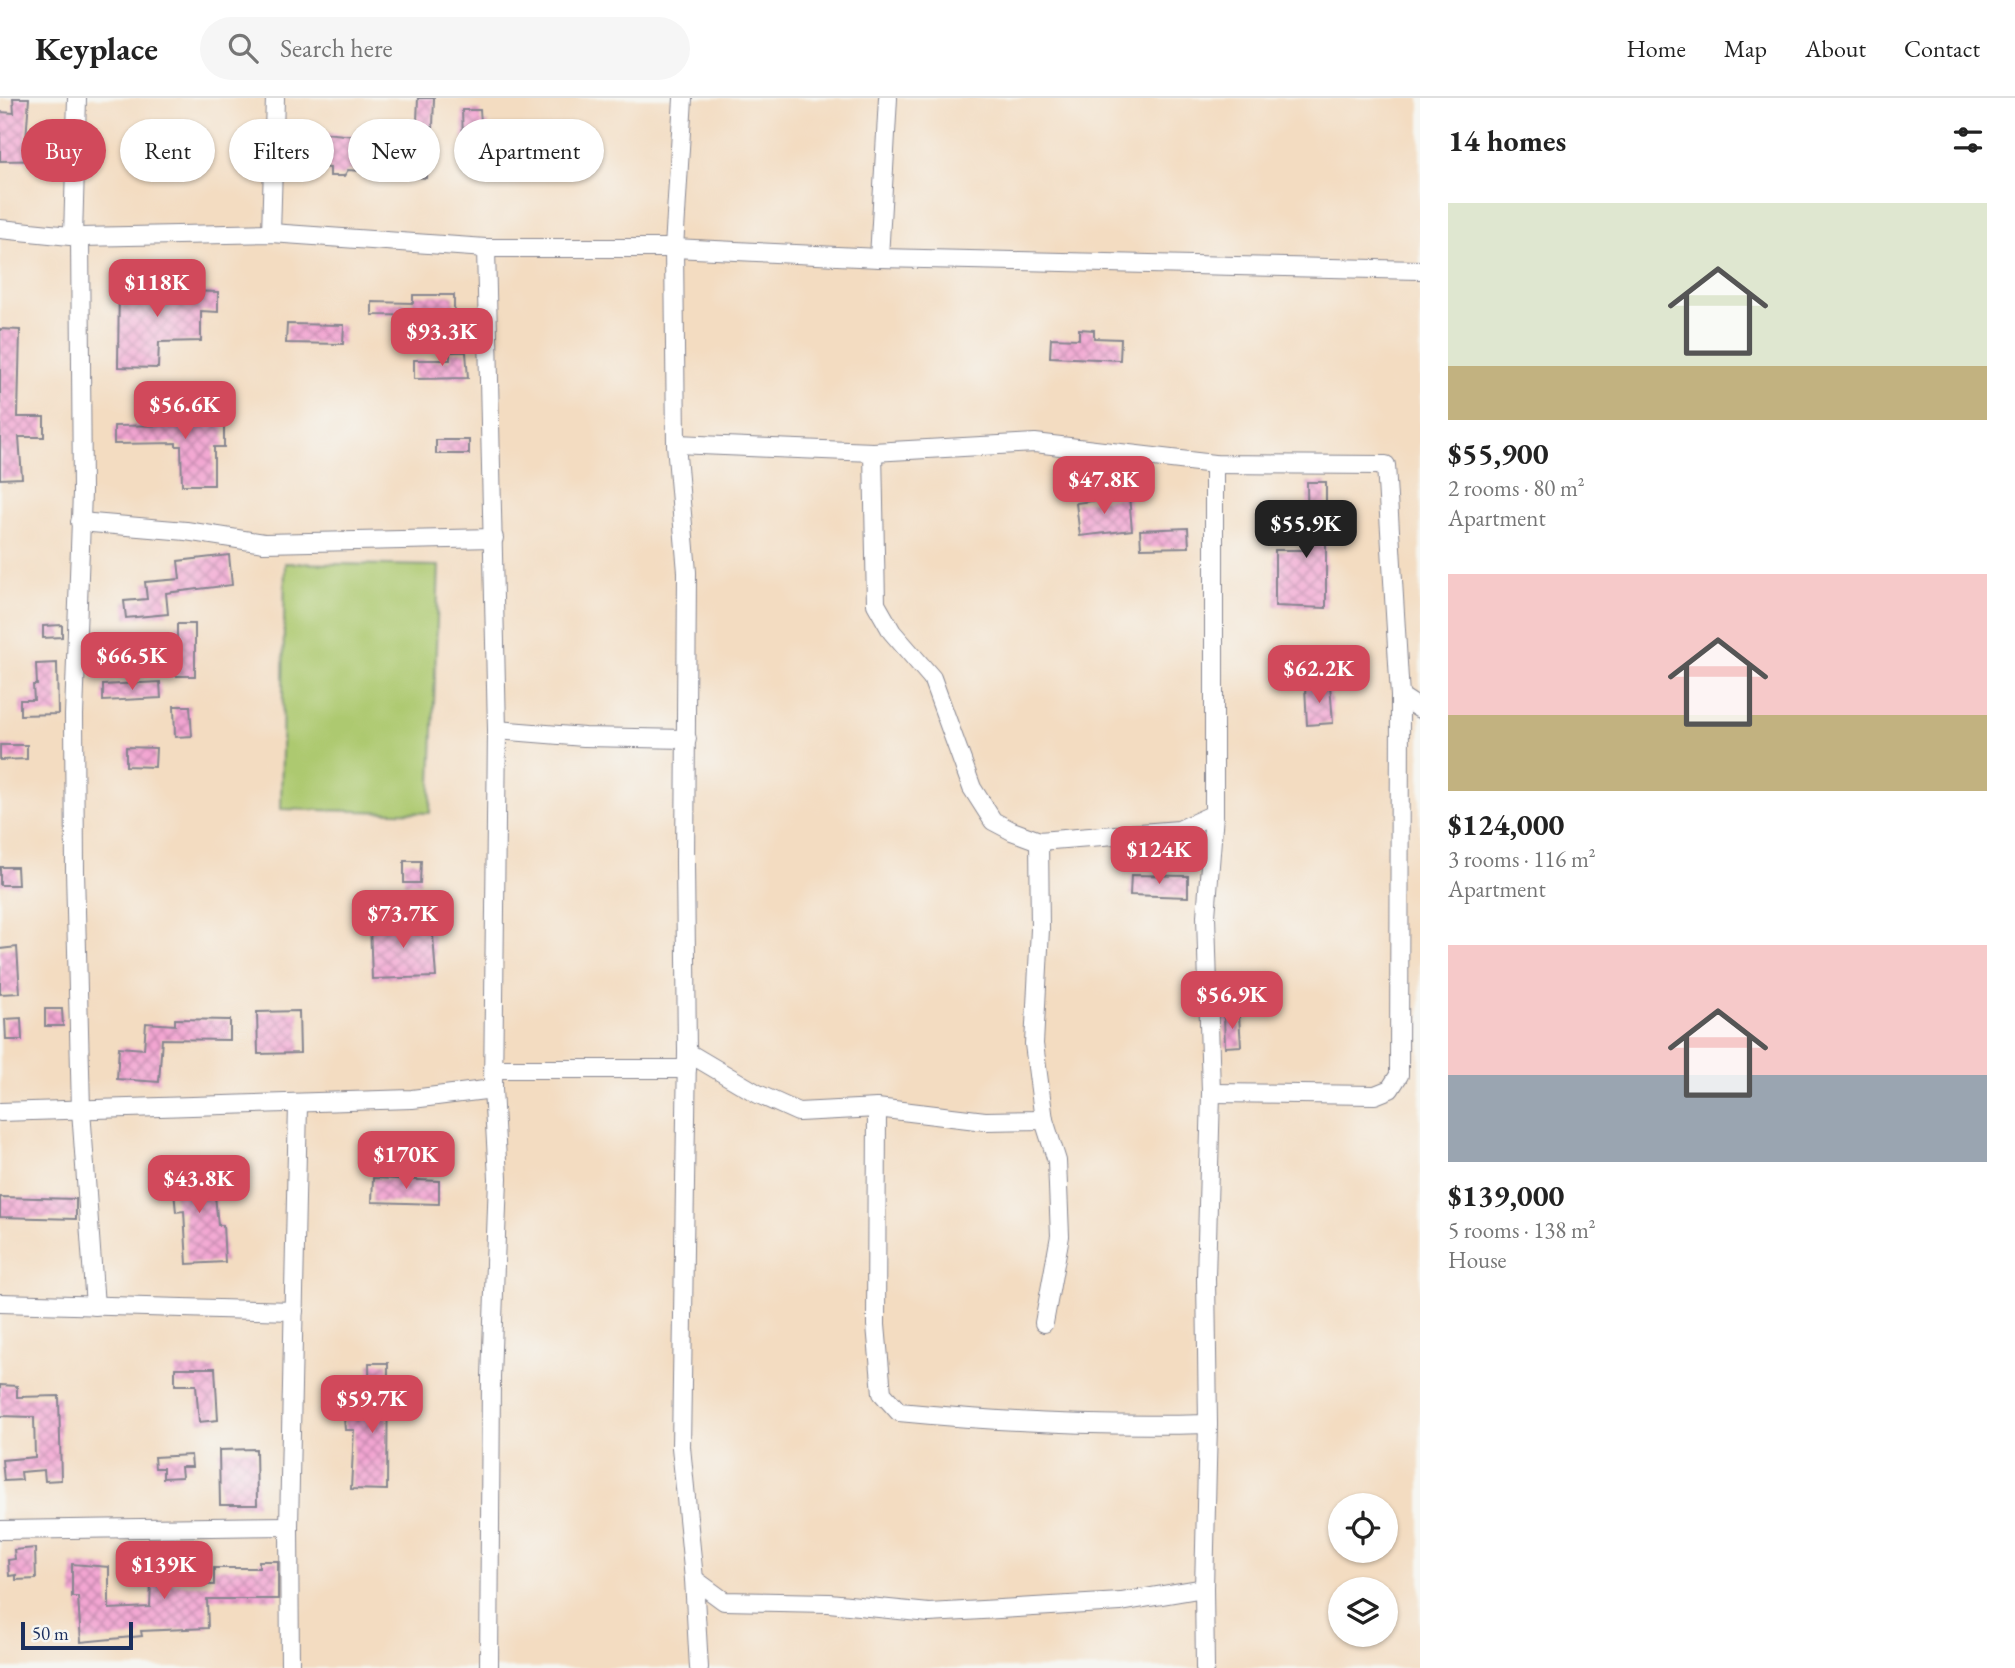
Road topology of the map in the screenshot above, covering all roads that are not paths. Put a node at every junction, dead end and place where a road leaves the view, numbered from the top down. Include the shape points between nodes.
1 (77, 98) edge
2 (275, 98) edge
3 (683, 98) edge
4 (888, 98) edge
5 (0, 229) edge
6 (271, 233) junction
7 (76, 236) junction
8 (486, 248) junction
9 (674, 248) junction
10 (879, 258) junction
11 (1420, 270) edge
12 (676, 444) junction
13 (873, 452) junction
14 (1214, 464) junction
15 (80, 522) junction
16 (494, 538) junction
17 (1400, 696) junction
18 (1420, 709) edge
19 (497, 730) junction
20 (687, 739) junction
21 (1214, 814) junction
22 (1038, 841) junction
23 (687, 1060) junction
24 (495, 1069) junction
25 (493, 1089) junction
26 (1211, 1093) junction
27 (299, 1104) junction
28 (877, 1108) junction
29 (81, 1110) junction
30 (0, 1112) edge
31 (1044, 1120) junction
32 (0, 1303) edge
33 (95, 1306) junction
34 (294, 1311) junction
35 (1044, 1323) dead end
36 (1208, 1424) junction
37 (289, 1526) junction
38 (0, 1530) edge
39 (694, 1579) junction
40 (1204, 1588) junction
41 (290, 1668) edge
42 (489, 1668) edge
43 (699, 1668) edge
44 (1205, 1668) edge

1 - 7 street
2 - 6 street
3 - 9 street
4 - 10 street
5 - 7 street
6 - 7 street
6 - 8 street
7 - 15 street
8 - 9 street
8 - 16 street
9 - 10 street
9 - 12 street
10 - 11 street
12 - 13 street
12 - 20 street via 687,572
13 - 14 street via 1035,443
13 - 22 street via 876,604 892,632 932,678 972,788 993,821
14 - 17 street via 1386,465
14 - 21 street
15 - 16 street via 264,542
15 - 29 street via 74,715
16 - 19 street
17 - 18 street
17 - 26 street via 1399,1075 1390,1089 1375,1095
19 - 20 street
19 - 24 street
20 - 23 street
21 - 22 street via 1179,830
21 - 26 street via 1206,916
22 - 31 street via 1040,929 1034,1044
23 - 24 street
23 - 28 street via 799,1112
23 - 39 street via 681,1447
24 - 25 street
25 - 27 street via 412,1099
25 - 42 street via 498,1178
26 - 36 street
27 - 29 street
27 - 34 street
28 - 31 street via 985,1121
28 - 36 street via 876,1325 882,1393 899,1412 1125,1426
29 - 30 street
29 - 33 street
31 - 35 street via 1057,1161 1060,1236
32 - 33 street
33 - 34 street
34 - 37 street
36 - 40 street
37 - 38 street
37 - 41 street
39 - 40 street via 724,1601 829,1603 929,1613 1121,1602
39 - 43 street
40 - 44 street

